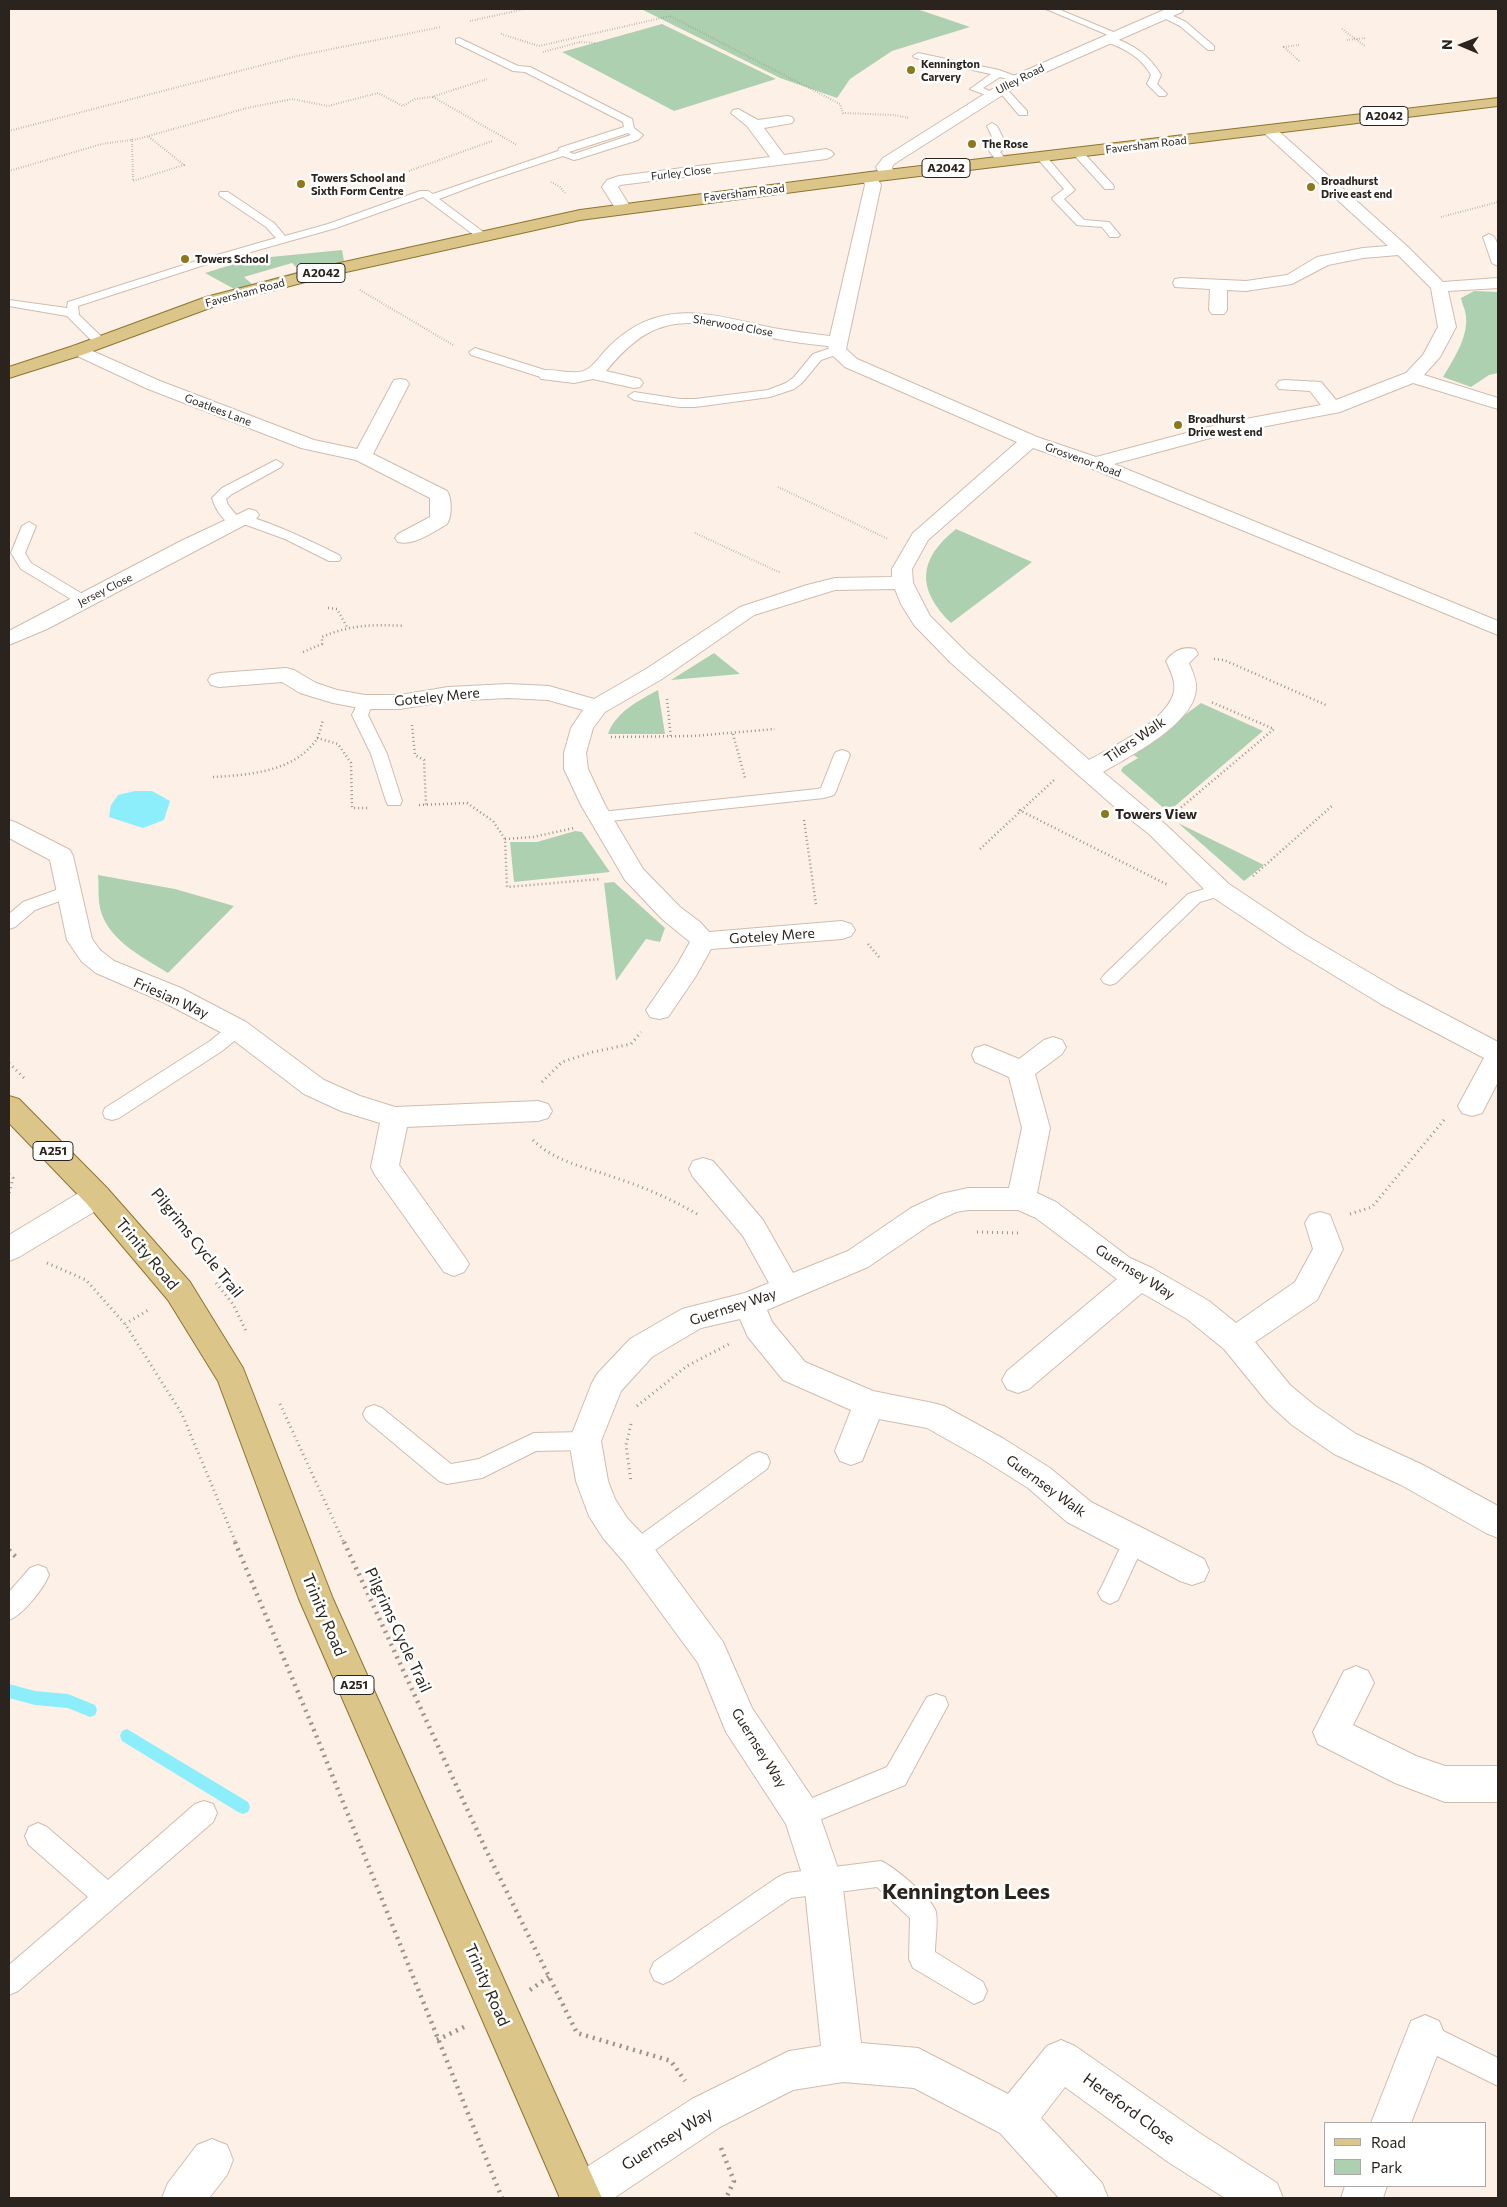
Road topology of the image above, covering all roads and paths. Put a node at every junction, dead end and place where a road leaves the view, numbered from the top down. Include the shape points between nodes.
1 (525, 9) edge
2 (1051, 9) edge
3 (1171, 12) edge
4 (470, 21) dead end
5 (1342, 29) dead end
6 (1114, 38) junction
7 (1356, 39) junction
8 (1347, 40) dead end
9 (1366, 40) dead end
10 (459, 41) dead end
11 (596, 43) dead end
12 (1299, 45) dead end
13 (1365, 46) dead end
14 (1211, 48) dead end
15 (918, 56) dead end
16 (1299, 60) dead end
17 (522, 69) junction
18 (999, 73) junction
19 (1018, 79) junction
20 (996, 91) junction
21 (1162, 94) dead end
22 (432, 97) junction
23 (1498, 102) edge
24 (738, 113) dead end
25 (1023, 113) dead end
26 (787, 120) dead end
27 (754, 124) junction
28 (992, 126) dead end
29 (1269, 130) junction
30 (147, 136) junction
31 (132, 140) junction
32 (492, 141) dead end
33 (522, 148) dead end
34 (1078, 153) junction
35 (826, 154) dead end
36 (1041, 157) junction
37 (780, 160) junction
38 (1003, 162) junction
39 (883, 168) junction
40 (9, 171) edge
41 (409, 171) dead end
42 (1109, 187) dead end
43 (224, 194) dead end
44 (433, 198) junction
45 (1498, 202) edge
46 (622, 208) junction
47 (1441, 217) dead end
48 (1114, 235) dead end
49 (482, 236) junction
50 (1490, 237) dead end
51 (283, 240) junction
52 (1402, 250) junction
53 (1498, 263) edge
54 (326, 271) junction
55 (1181, 283) dead end
56 (1498, 283) edge
57 (1219, 286) junction
58 (1440, 287) junction
59 (9, 303) edge
60 (1218, 310) dead end
61 (73, 312) junction
62 (100, 342) junction
63 (837, 346) junction
64 (78, 350) junction
65 (475, 352) joint
66 (9, 373) edge
67 (595, 373) junction
68 (547, 375) joint
69 (1412, 377) junction
70 (400, 384) dead end
71 (1285, 385) dead end
72 (634, 389) junction
73 (689, 394) dead end
74 (1498, 404) edge
75 (1333, 408) junction
76 (1030, 441) junction
77 (362, 456) junction
78 (1095, 463) junction
79 (276, 464) dead end
80 (778, 487) dead end
81 (242, 519) junction
82 (29, 526) dead end
83 (695, 533) dead end
84 (405, 538) dead end
85 (911, 550) junction
86 (334, 558) dead end
87 (902, 583) junction
88 (814, 589) junction
89 (84, 601) junction
90 (328, 608) dead end
91 (404, 626) dead end
92 (347, 627) junction
93 (1498, 628) edge
94 (9, 638) edge
95 (1186, 654) joint
96 (290, 666) junction
97 (654, 674) junction
98 (219, 680) dead end
99 (333, 696) junction
100 (366, 702) junction
101 (1178, 705) junction
102 (1326, 706) dead end
103 (598, 707) junction
104 (412, 717) dead end
105 (775, 730) dead end
106 (733, 734) junction
107 (317, 738) junction
108 (579, 738) junction
109 (670, 738) junction
110 (842, 756) dead end
111 (1082, 766) junction
112 (213, 777) dead end
113 (801, 796) junction
114 (752, 800) junction
115 (391, 804) junction
116 (426, 804) junction
117 (1333, 805) dead end
118 (1019, 810) junction
119 (603, 820) junction
120 (9, 828) edge
121 (1157, 829) junction
122 (505, 839) junction
123 (980, 849) dead end
124 (634, 874) junction
125 (70, 891) junction
126 (1225, 893) junction
127 (1194, 898) junction
128 (815, 911) dead end
129 (9, 923) edge
130 (842, 930) dead end
131 (703, 941) junction
132 (1110, 979) dead end
133 (659, 1010) joint
134 (237, 1029) junction
135 (1052, 1047) dead end
136 (986, 1055) dead end
137 (1498, 1055) edge
138 (9, 1063) edge
139 (1020, 1071) junction
140 (29, 1083) dead end
141 (9, 1106) edge
142 (1472, 1106) joint
143 (532, 1112) junction
144 (112, 1113) dead end
145 (395, 1117) junction
146 (703, 1169) dead end
147 (9, 1174) edge
148 (9, 1194) edge
149 (97, 1196) junction
150 (1021, 1199) junction
151 (699, 1215) dead end
152 (1320, 1223) joint
153 (970, 1232) dead end
154 (1020, 1233) dead end
155 (9, 1249) edge
156 (45, 1262) dead end
157 (454, 1264) dead end
158 (209, 1275) dead end
159 (1141, 1276) junction
160 (787, 1289) junction
161 (755, 1316) junction
162 (250, 1339) dead end
163 (1235, 1340) junction
164 (1018, 1380) dead end
165 (279, 1401) dead end
166 (869, 1404) junction
167 (635, 1413) dead end
168 (374, 1414) dead end
169 (631, 1422) dead end
170 (586, 1441) junction
171 (851, 1451) dead end
172 (759, 1462) dead end
173 (1498, 1523) edge
174 (1135, 1540) junction
175 (644, 1545) junction
176 (1192, 1570) dead end
177 (38, 1575) dead end
178 (1110, 1593) dead end
179 (9, 1609) edge
180 (1356, 1683) dead end
181 (936, 1705) dead end
182 (1498, 1784) edge
183 (204, 1813) dead end
184 (802, 1815) junction
185 (38, 1836) dead end
186 (823, 1880) junction
187 (108, 1897) junction
188 (663, 1971) dead end
189 (9, 1982) edge
190 (974, 1991) dead end
191 (1426, 2034) joint
192 (843, 2062) junction
193 (1498, 2072) edge
194 (706, 2113) junction
195 (1014, 2119) junction
196 (1391, 2122) edge
197 (212, 2160) dead end
198 (580, 2197) edge
199 (182, 2198) edge
200 (502, 2198) edge
201 (726, 2198) edge
202 (1087, 2198) edge
203 (1262, 2198) edge

1 - 4 path
2 - 6 lane
3 - 6 street, Ulley Road
3 - 14 lane
5 - 7 path
6 - 19 street, Ulley Road
6 - 21 lane via 1134,49 1151,66 1156,75 1152,84
7 - 8 path
7 - 9 path
7 - 13 path
10 - 17 lane
11 - 17 path via 580,42 543,52
12 - 16 path via 1284,47
15 - 18 lane
17 - 22 path
17 - 44 lane via 628,121 629,129
18 - 19 lane
18 - 20 lane via 975,89
19 - 20 street, Ulley Road
20 - 25 lane
20 - 39 street, Ulley Road
22 - 30 path via 415,99 403,106 378,93 328,106 292,99 234,111
22 - 33 path
23 - 29 main road, Faversham Road / A2042
24 - 27 street
26 - 27 street
27 - 37 street
28 - 38 lane via 1002,146 994,151
29 - 34 main road, Faversham Road / A2042
29 - 52 street
30 - 31 path
30 - 31 path via 184,165 133,181
31 - 40 path via 102,144
32 - 41 path
34 - 36 main road, Faversham Road / A2042
34 - 42 lane
35 - 37 street, Furley Close
36 - 38 main road, Faversham Road / A2042
36 - 48 lane via 1070,190 1057,198 1081,223 1105,224
37 - 46 street, Furley Close via 612,183 610,187
38 - 39 main road, Faversham Road / A2042
39 - 46 main road, Faversham Road / A2042
39 - 63 street via 873,185
43 - 51 lane via 270,225
44 - 49 lane
44 - 51 lane via 424,193
45 - 47 path
46 - 49 main road, Faversham Road / A2042
49 - 54 main road, Faversham Road / A2042
50 - 53 lane
51 - 61 lane via 72,304
52 - 57 street via 1324,260 1292,279 1246,286
52 - 58 street
53 - 56 street
54 - 62 main road, Faversham Road / A2042 via 212,301
54 - 65 path via 440,339
55 - 57 street
56 - 58 street
57 - 60 street
58 - 69 street via 1447,327 1430,357
59 - 61 lane
61 - 62 lane via 73,316
62 - 64 main road, Faversham Road / A2042
63 - 67 street, Sherwood Close via 696,319 674,319 639,331 622,342
63 - 72 lane via 817,357 790,386 770,393 680,403
63 - 76 street, Grosvenor Road via 851,363
64 - 66 main road, Faversham Road / A2042
64 - 77 street, Goatlees Lane via 154,385 308,444
65 - 68 lane
67 - 68 street via 574,378
67 - 72 street
69 - 74 street
69 - 75 street
70 - 77 street
71 - 75 street via 1324,386
72 - 73 lane
75 - 78 street via 1224,429
76 - 78 street, Grosvenor Road
76 - 85 street via 920,537
77 - 84 street, Goatlees Lane via 440,496 440,520
78 - 93 street, Grosvenor Road
79 - 81 lane via 219,498 221,506
80 - 85 path
81 - 86 lane via 290,536
81 - 89 street, Jersey Close via 192,534
82 - 89 lane via 18,553 26,566
83 - 88 path
85 - 87 street via 902,569
87 - 88 street via 835,584
87 - 111 street via 922,620 936,636
88 - 97 street via 747,611
89 - 94 street, Jersey Close
90 - 92 path via 337,608
91 - 92 path
92 - 96 path via 322,637 322,644
95 - 101 street, Tilers Walk via 1177,661 1185,692
95 - 102 path via 1224,660
96 - 98 street
96 - 99 street, Goteley Mere via 308,688
97 - 103 street
97 - 109 path via 665,686
99 - 100 street, Goteley Mere
99 - 107 path
100 - 103 street, Goteley Mere via 400,702 448,694 508,691 549,693
100 - 115 lane via 360,715 380,754
101 - 111 street, Tilers Walk via 1155,730
101 - 121 path via 1201,697 1274,729
103 - 108 street via 582,728
104 - 116 path via 415,755 424,760
105 - 106 path
106 - 109 path
106 - 114 path
107 - 112 path via 303,753 283,765 242,776
107 - 115 path via 338,744 352,762 352,808
108 - 109 path
108 - 119 street via 575,753 576,769
110 - 113 lane via 828,791
111 - 118 path
111 - 121 street
113 - 114 lane
113 - 128 path
114 - 119 lane
115 - 116 path
116 - 122 path via 467,803 494,821
117 - 126 path
118 - 123 path
118 - 127 path
119 - 122 path via 534,837
119 - 124 street
120 - 125 street, Friesian Way via 61,856
121 - 126 street
122 - 124 path via 507,887
124 - 131 street
125 - 129 lane via 29,906
125 - 134 street, Friesian Way via 80,940 90,956 122,975 172,995
126 - 127 lane
126 - 137 street via 1298,942 1390,997
127 - 132 lane
130 - 131 street, Goteley Mere
131 - 133 street
133 - 143 path via 631,1044 562,1062 541,1083
134 - 144 lane
134 - 145 street, Friesian Way via 314,1087 351,1104
135 - 139 street
136 - 139 street
137 - 142 street
138 - 140 path
139 - 150 street via 1036,1128
141 - 149 main road, Trinity Road / A251
142 - 152 path via 1454,1107 1372,1207
143 - 145 street, Friesian Way
143 - 151 path via 525,1129 540,1148 580,1167 623,1179
145 - 157 street via 385,1168
146 - 160 street via 754,1228
147 - 148 path via 13,1178
149 - 155 street
149 - 198 main road, Trinity Road / A251 via 179,1291 232,1377 316,1599
150 - 159 street, Guernsey Way via 1046,1210 1120,1266
150 - 160 street, Guernsey Way via 951,1202 921,1216 858,1259
152 - 163 street via 1328,1249 1306,1291
153 - 154 path
156 - 200 path via 86,1280 125,1324 182,1414 316,1735
158 - 162 path, Pilgrims Cycle Trail via 233,1304
159 - 163 street, Guernsey Way via 1198,1310
159 - 164 street
160 - 161 street, Guernsey Way
161 - 166 street, Guernsey Walk via 794,1371
161 - 167 path via 638,1404
161 - 170 street, Guernsey Way via 693,1318 641,1348 608,1383
163 - 173 street, Guernsey Way via 1279,1394 1303,1415 1345,1444 1412,1475
165 - 194 path, Pilgrims Cycle Trail via 486,1850 577,2033 671,2061
166 - 171 street
166 - 174 street, Guernsey Walk via 933,1416 1039,1478 1079,1512
168 - 170 lane via 447,1474 482,1468 534,1442
169 - 175 path via 626,1445 636,1520
170 - 175 street, Guernsey Way via 592,1481 601,1506 615,1528
172 - 175 lane
174 - 176 street, Guernsey Walk
174 - 178 lane
175 - 184 street, Guernsey Way via 711,1654 739,1720
177 - 179 lane
180 - 182 street via 1331,1732 1408,1771 1445,1784
181 - 184 lane via 896,1776
183 - 187 lane
184 - 186 street, Guernsey Way
185 - 187 lane
186 - 188 lane via 787,1886
186 - 190 lane via 880,1874 923,1913 922,1959
186 - 192 street, Guernsey Way
187 - 189 lane
191 - 193 lane
191 - 196 street
192 - 194 street, Guernsey Way via 789,2072
192 - 195 street, Guernsey Way via 918,2068
194 - 198 street, Guernsey Way
194 - 201 path, Pilgrims Cycle Trail via 734,2181
195 - 202 street, Guernsey Way
195 - 203 street, Hereford Close via 1061,2060 1183,2147
197 - 199 street

